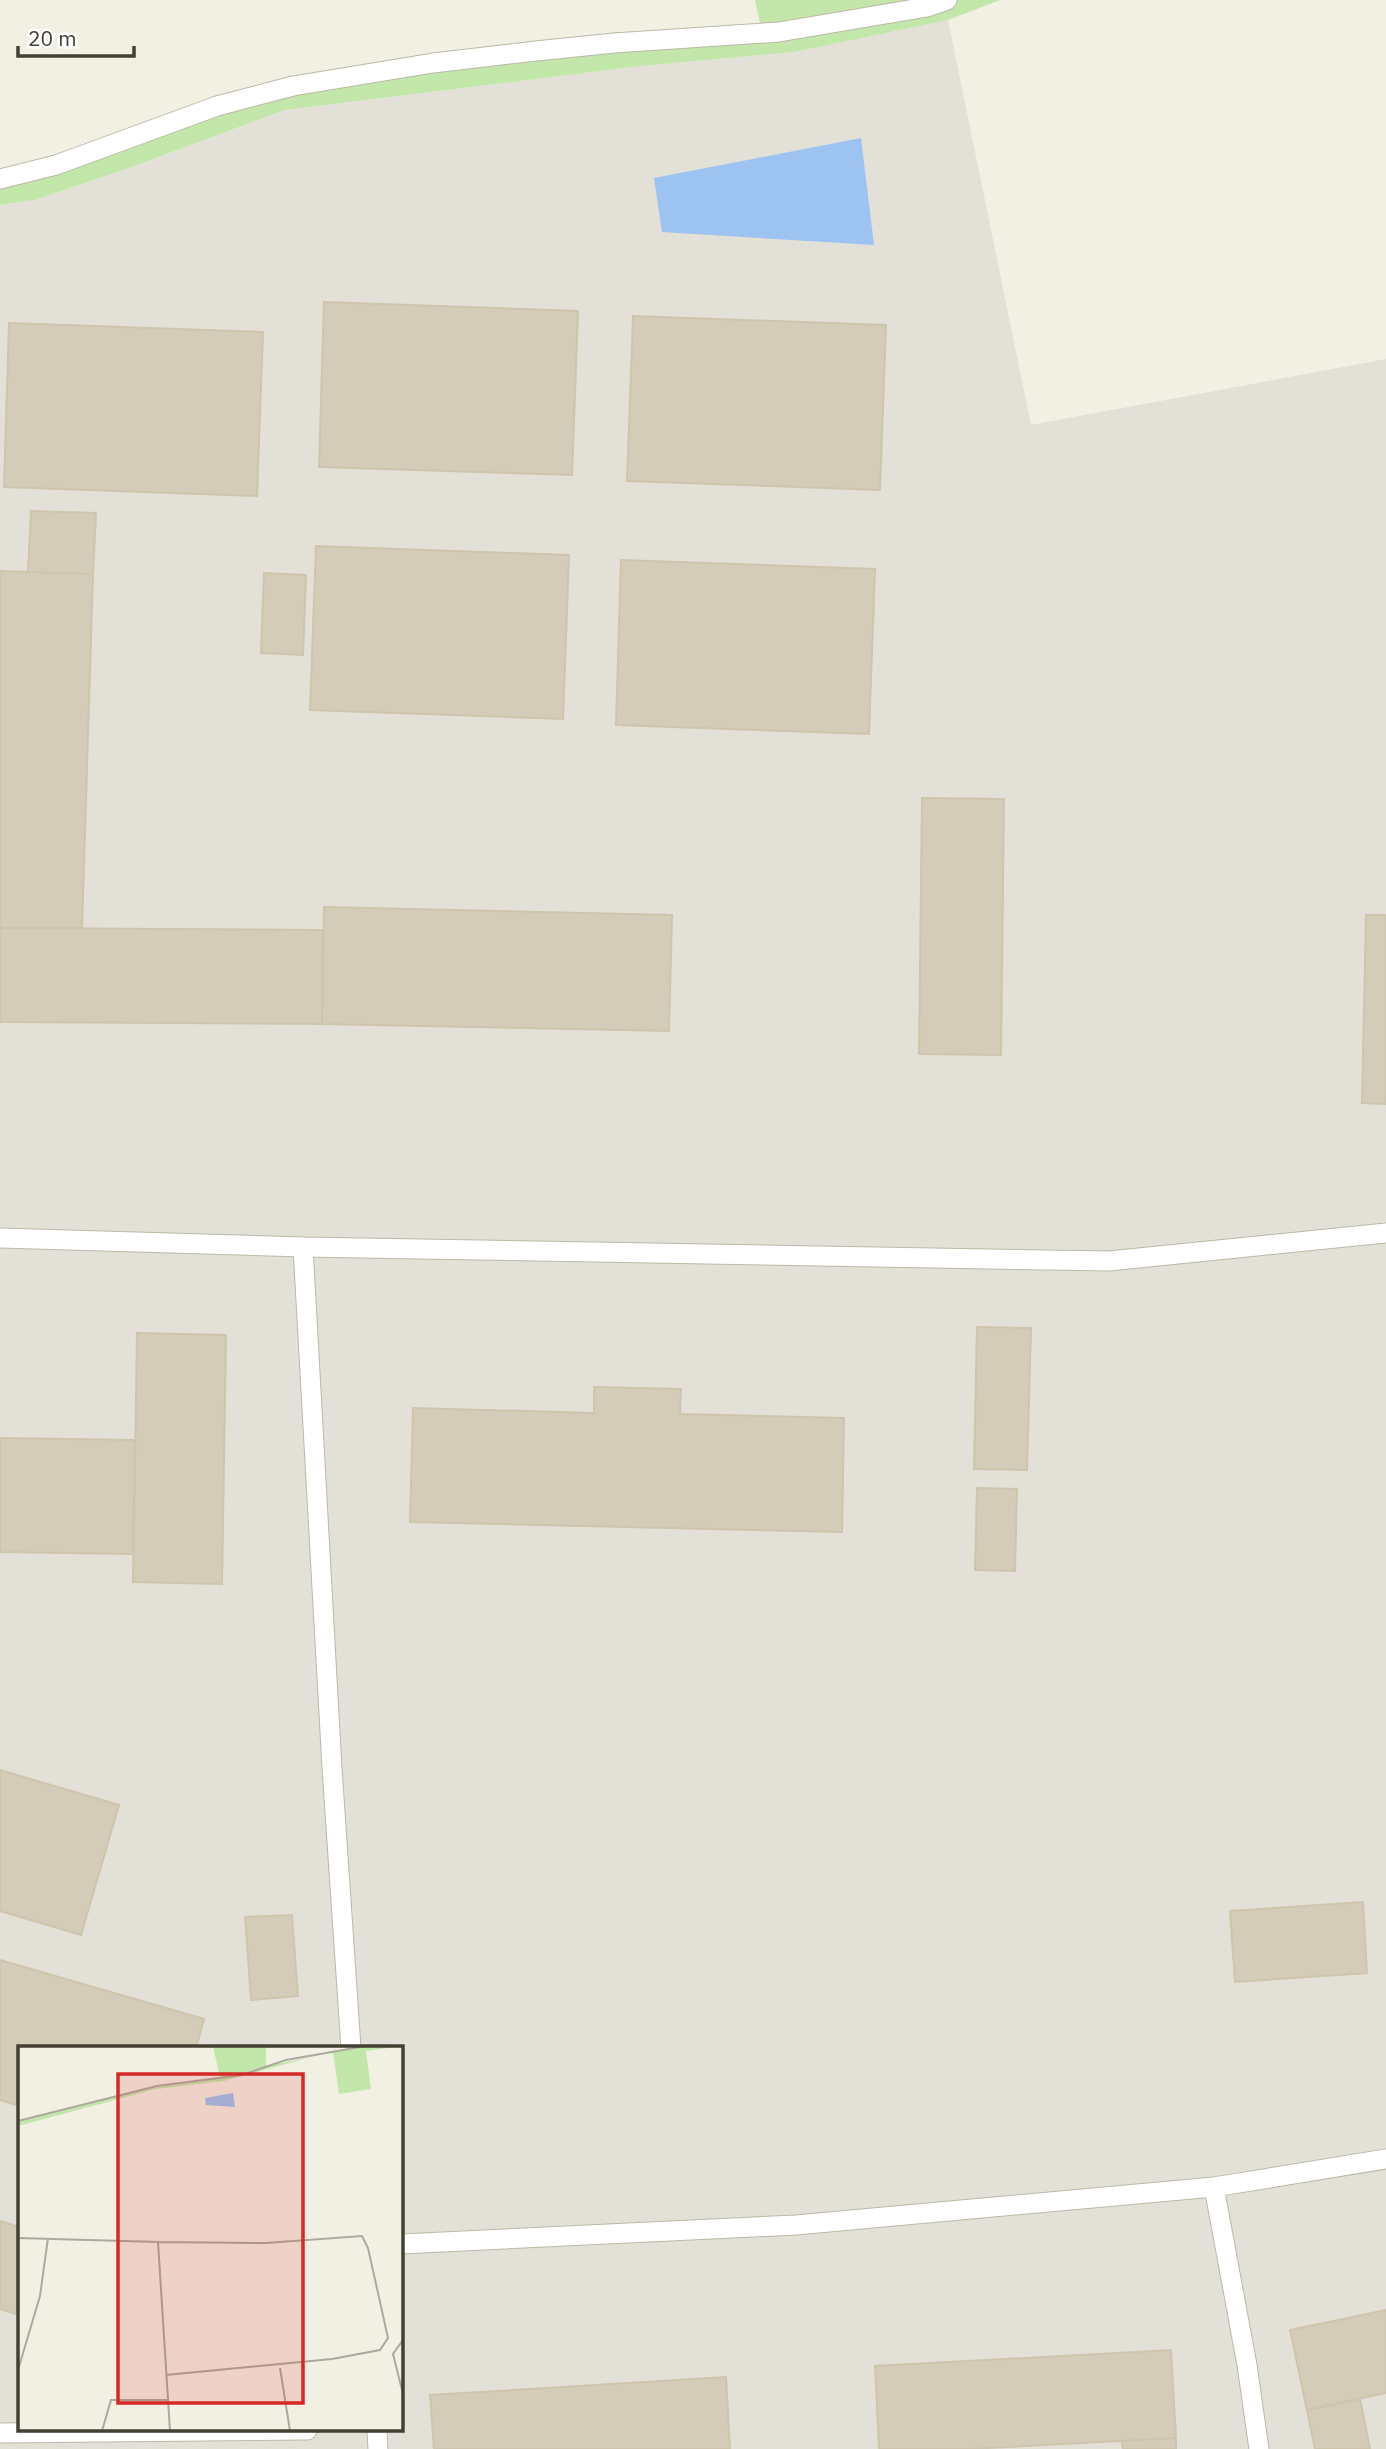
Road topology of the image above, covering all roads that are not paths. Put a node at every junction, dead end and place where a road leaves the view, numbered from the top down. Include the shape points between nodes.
1 (947, 0) edge
2 (0, 180) edge
3 (1386, 1233) edge
4 (0, 1238) edge
5 (303, 1247) junction
6 (351, 2046) edge
7 (1386, 2159) edge
8 (1214, 2187) junction
9 (402, 2244) edge
10 (102, 2432) edge
11 (0, 2433) edge
12 (1259, 2449) edge

1 - 2 lane via 779,32 614,43 433,63 293,86 217,106 56,165
3 - 5 lane via 1109,1261
4 - 5 lane
5 - 6 lane
7 - 8 lane
8 - 9 lane via 796,2225
8 - 12 lane
10 - 11 lane

